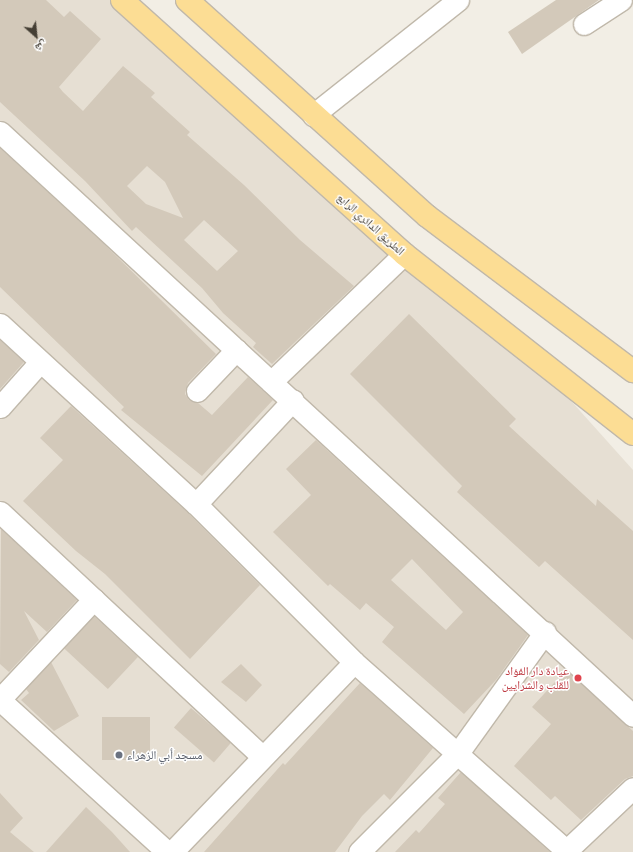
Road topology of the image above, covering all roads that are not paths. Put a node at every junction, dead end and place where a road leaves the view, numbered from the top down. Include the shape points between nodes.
1 (122, 0) edge
2 (187, 0) edge
3 (458, 0) edge
4 (621, 0) edge
5 (584, 24) dead end
6 (313, 115) junction
7 (0, 132) edge
8 (404, 254) junction
9 (0, 324) edge
10 (236, 350) junction
11 (40, 362) junction
12 (633, 371) edge
13 (272, 382) junction
14 (197, 391) dead end
15 (293, 400) junction
16 (0, 407) edge
17 (633, 434) edge
18 (196, 504) junction
19 (0, 512) edge
20 (94, 599) junction
21 (545, 632) junction
22 (354, 662) junction
23 (0, 700) edge
24 (633, 716) edge
25 (458, 753) junction
26 (263, 757) junction
27 (633, 788) edge
28 (566, 851) edge
29 (166, 852) edge
30 (172, 852) edge
31 (359, 852) edge

1 - 8 main road, الطريق الدائري الرابع
2 - 6 main road
3 - 6 street
4 - 5 street
6 - 12 main road via 427,216
7 - 10 street
8 - 13 street
8 - 17 main road, الطريق الدائري الرابع
9 - 11 street
10 - 13 street
10 - 14 street
11 - 16 street
11 - 18 street
13 - 15 street
15 - 18 street
15 - 21 street
18 - 22 street
19 - 20 street
20 - 23 street
20 - 26 street
21 - 24 street
21 - 25 street
22 - 25 street
22 - 26 street
23 - 29 street
25 - 28 street
25 - 31 street
26 - 30 street
27 - 28 street

